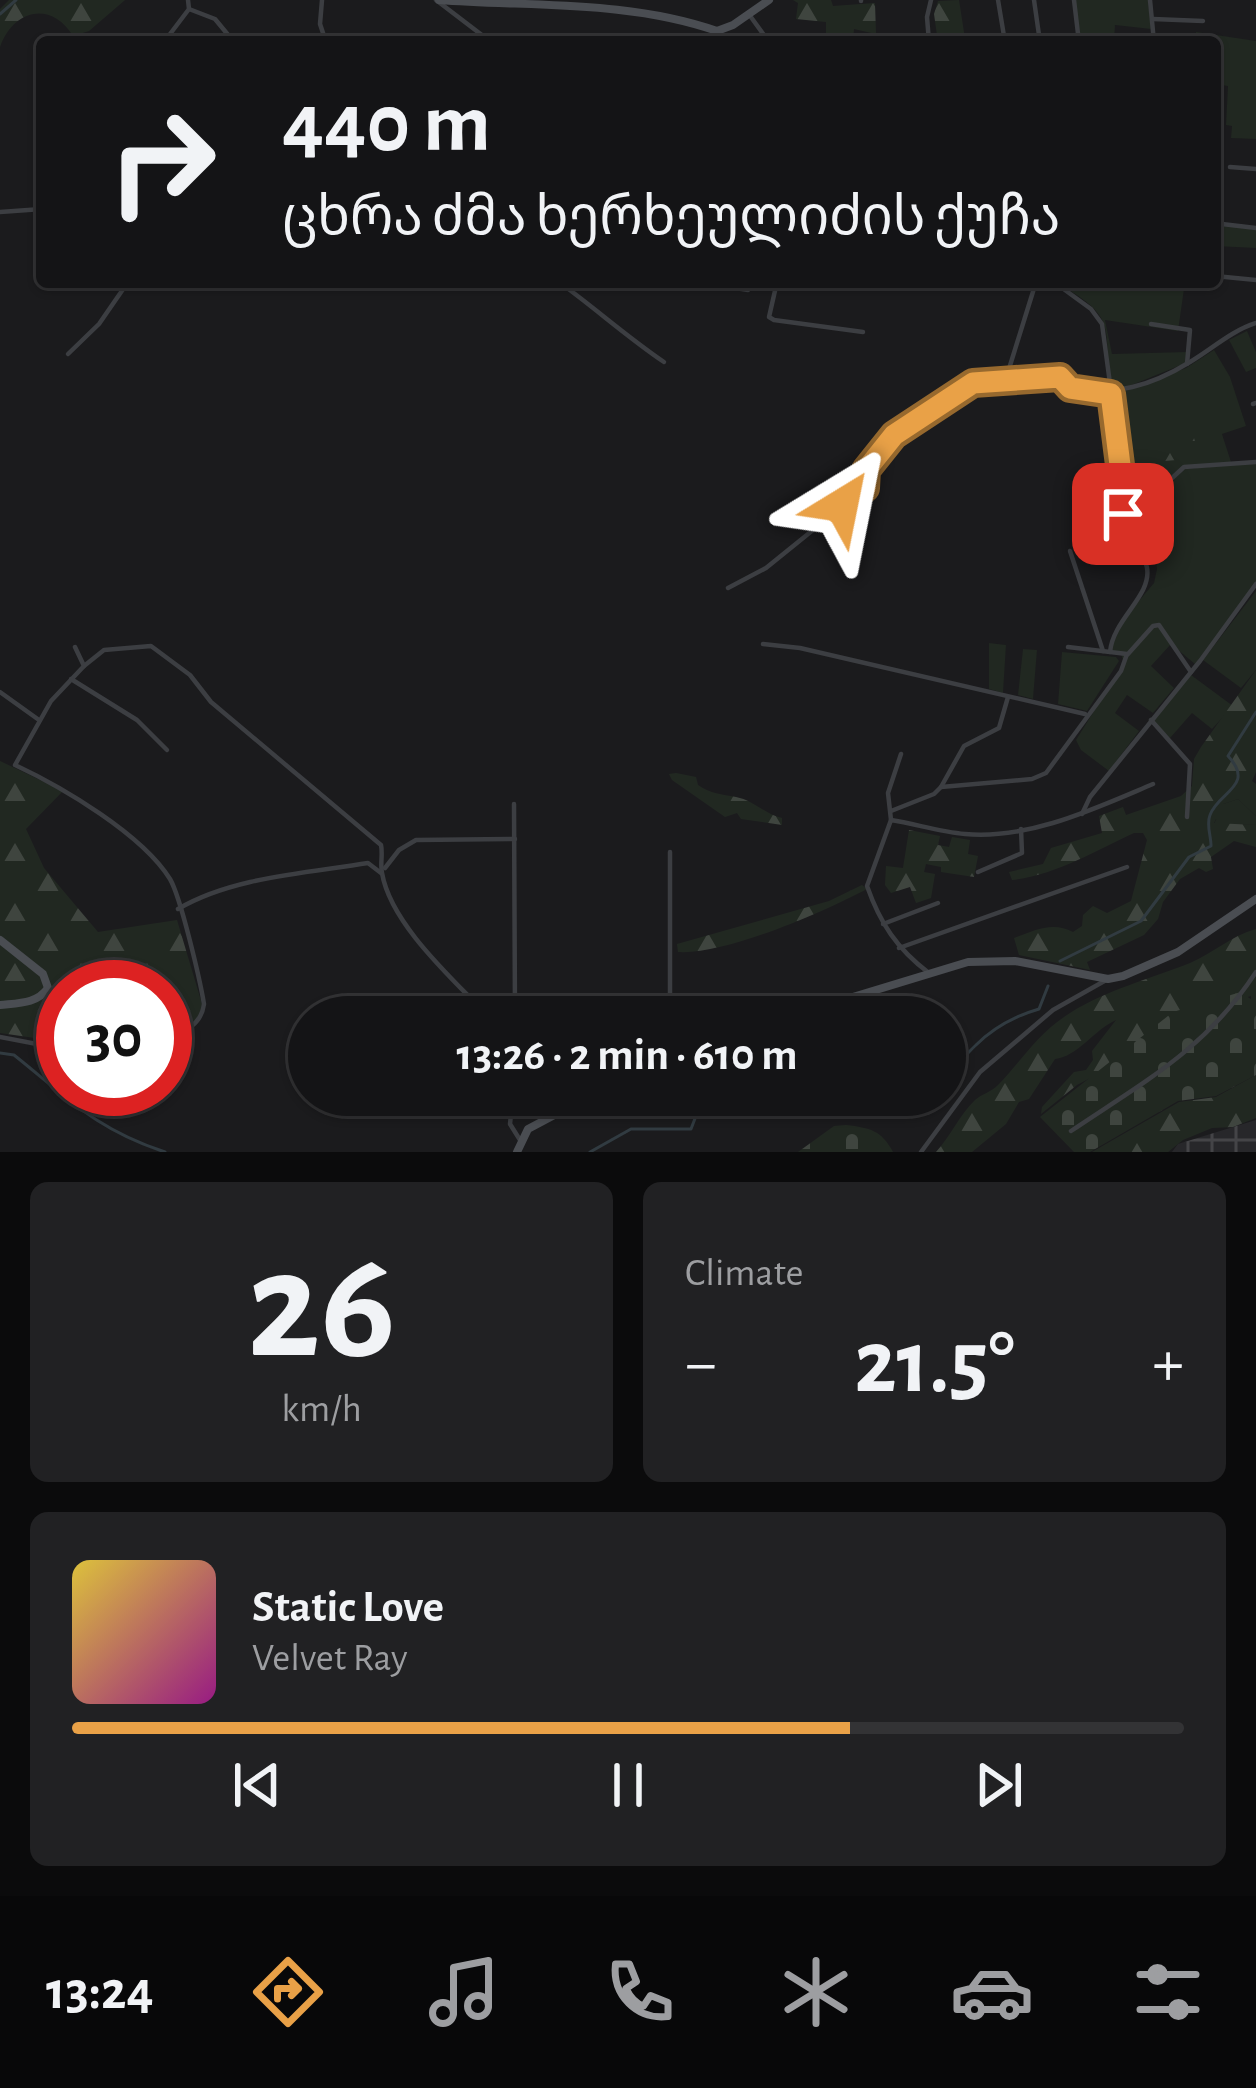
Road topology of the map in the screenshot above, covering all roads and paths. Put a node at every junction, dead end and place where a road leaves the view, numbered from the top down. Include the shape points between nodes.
1 (188, 0) edge
2 (322, 0) edge
3 (437, 0) edge
4 (769, 0) edge
5 (931, 0) edge
6 (998, 0) edge
7 (1034, 0) edge
8 (1074, 0) edge
9 (1150, 0) edge
10 (605, 3) edge
11 (189, 10) junction
12 (748, 13) junction
13 (1153, 19) junction
14 (1203, 21) dead end
15 (169, 36) edge
16 (229, 36) edge
17 (324, 36) edge
18 (483, 36) edge
19 (765, 36) edge
20 (928, 36) edge
21 (1004, 36) edge
22 (1039, 36) edge
23 (1078, 36) edge
24 (1154, 36) edge
25 (1230, 167) dead end
26 (1256, 169) edge
27 (36, 209) edge
28 (0, 212) edge
29 (1222, 224) dead end
30 (1256, 229) edge
31 (1221, 276) edge
32 (1256, 280) edge
33 (124, 288) edge
34 (566, 288) edge
35 (736, 288) edge
36 (776, 288) edge
37 (1034, 288) edge
38 (1062, 288) edge
39 (748, 290) dead end
40 (1256, 323) edge
41 (1151, 324) dead end
42 (863, 332) dead end
43 (68, 354) dead end
44 (664, 362) dead end
45 (1187, 364) junction
46 (997, 379) junction
47 (1111, 394) junction
48 (1256, 462) edge
49 (1123, 514) junction
50 (1070, 551) dead end
51 (1256, 584) edge
52 (728, 588) dead end
53 (763, 644) dead end
54 (75, 647) dead end
55 (1068, 647) dead end
56 (1107, 652) junction
57 (1127, 654) junction
58 (84, 666) junction
59 (1191, 672) junction
60 (70, 679) junction
61 (0, 692) edge
62 (1008, 697) junction
63 (1086, 715) junction
64 (39, 720) junction
65 (1150, 720) junction
66 (167, 751) dead end
67 (902, 754) dead end
68 (1153, 784) dead end
69 (941, 788) junction
70 (514, 804) dead end
71 (891, 811) junction
72 (1082, 814) junction
73 (1186, 817) dead end
74 (891, 820) junction
75 (1021, 829) junction
76 (514, 838) junction
77 (670, 852) dead end
78 (1127, 867) dead end
79 (978, 872) dead end
80 (381, 873) junction
81 (1256, 899) edge
82 (938, 903) dead end
83 (178, 909) junction
84 (883, 924) junction
85 (0, 940) edge
86 (899, 948) junction
87 (192, 960) edge
88 (192, 960) edge
89 (1256, 972) edge
90 (929, 973) junction
91 (1108, 979) junction
92 (469, 996) edge
93 (515, 996) edge
94 (670, 996) edge
95 (855, 996) edge
96 (0, 1005) edge
97 (192, 1025) edge
98 (0, 1036) edge
99 (36, 1043) edge
100 (511, 1116) edge
101 (549, 1116) edge
102 (1071, 1131) dead end
103 (520, 1140) junction
104 (517, 1152) edge
105 (921, 1152) edge

1 - 11 street
2 - 17 street
3 - 10 main road
3 - 18 street
4 - 12 main road
5 - 20 street
6 - 21 street
7 - 22 street
8 - 23 street
9 - 13 street
10 - 12 main road via 716,31
11 - 15 street
11 - 16 street via 215,19
12 - 19 street
13 - 14 street
13 - 24 street
25 - 26 street
27 - 28 street
29 - 30 street
31 - 32 street
33 - 43 street
34 - 44 street
35 - 39 street
36 - 42 street via 769,316
37 - 46 street via 1008,372
38 - 47 street via 1102,324
40 - 45 street
41 - 45 street via 1190,330
45 - 47 street
46 - 47 street via 1060,377 1070,388
46 - 52 street via 973,383 894,435 866,470 865,488 766,568
47 - 49 street via 1120,465 1113,500
48 - 49 street via 1184,467 1144,506
49 - 56 street via 1148,581
50 - 56 street
51 - 59 street
53 - 62 street
54 - 58 street
55 - 56 street
56 - 57 street
57 - 59 street via 1160,625
57 - 63 street
58 - 60 street
58 - 80 street via 113,647 162,651 381,845
59 - 65 street
60 - 64 street
60 - 66 street via 137,720
61 - 64 street
62 - 63 street
62 - 69 street via 999,728 964,746
63 - 69 street via 1040,777
64 - 83 street via 15,765 85,801 143,850 171,882
65 - 72 street
65 - 73 street via 1190,764
67 - 71 street via 888,794
68 - 72 street
69 - 71 street
70 - 76 street
71 - 74 street
72 - 75 street
74 - 75 street via 962,834
74 - 84 street via 867,886
75 - 79 street via 1022,853
76 - 80 street via 416,840
76 - 93 street
77 - 94 street
78 - 86 street
80 - 83 street via 368,863 319,871 200,896
80 - 92 street via 427,952
81 - 91 main road via 1178,952
82 - 84 street
83 - 87 street
84 - 86 street
85 - 96 main road via 43,974 48,988
86 - 90 street
88 - 97 street via 204,1004
89 - 102 street via 1180,1059
90 - 91 main road via 1015,961
90 - 95 main road
91 - 105 street via 1053,1010 980,1072
98 - 99 street
100 - 103 street
101 - 103 main road
103 - 104 main road

